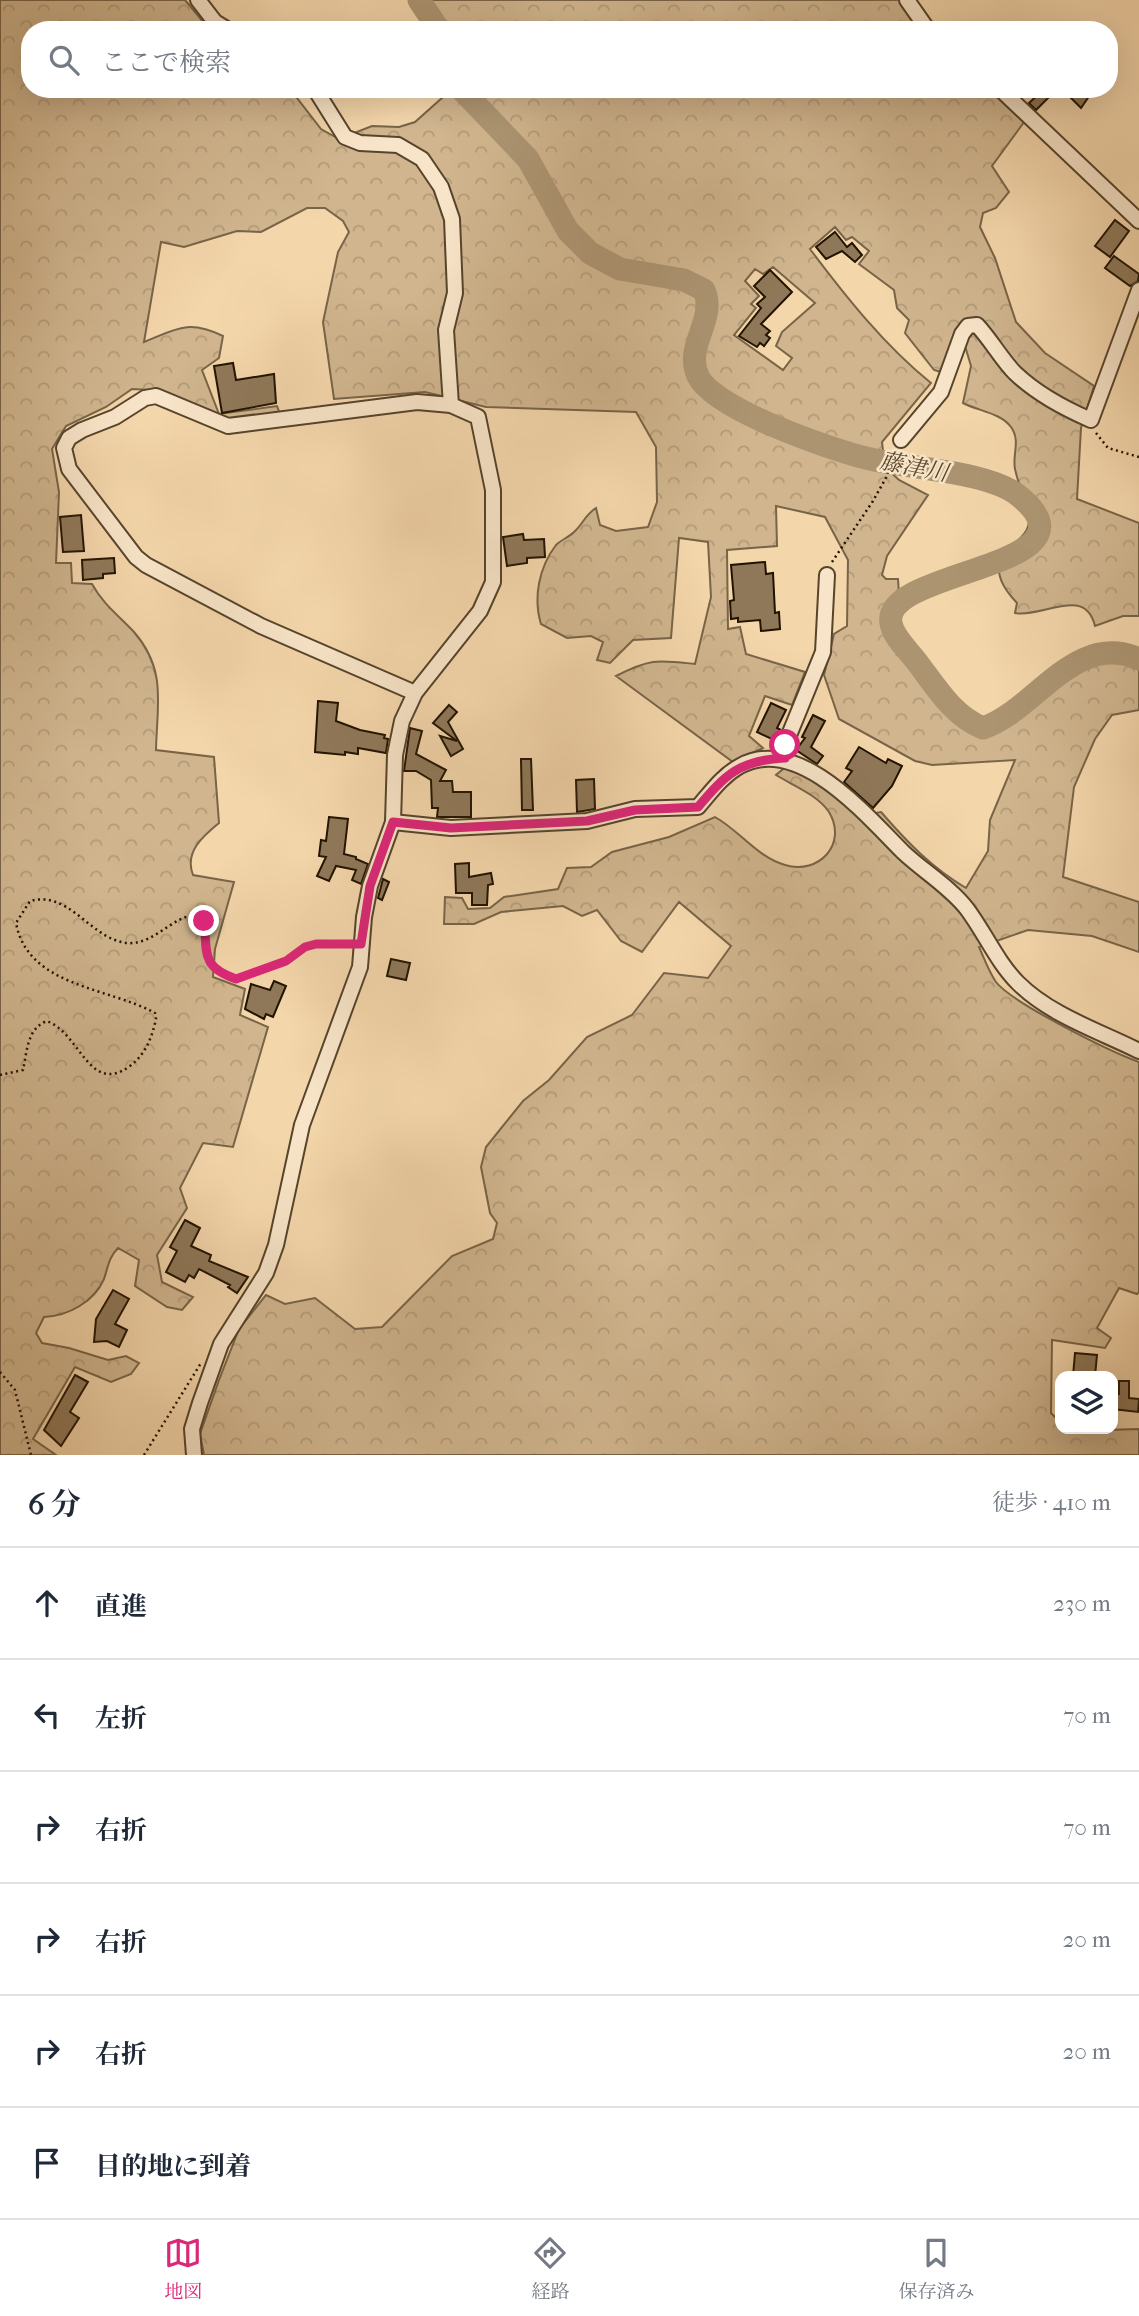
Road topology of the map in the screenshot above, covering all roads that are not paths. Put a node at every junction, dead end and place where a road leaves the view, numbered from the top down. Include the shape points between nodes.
1 (198, 0) edge
2 (907, 0) edge
3 (214, 21) edge
4 (922, 21) edge
5 (321, 98) edge
6 (1009, 98) edge
7 (1139, 221) edge
8 (1139, 290) edge
9 (451, 405) junction
10 (897, 446) road end
11 (827, 575) road end
12 (415, 693) junction
13 (785, 758) junction
14 (393, 822) junction
15 (1139, 1051) edge
16 (194, 1455) edge

1 - 3 street
2 - 4 street
5 - 9 street via 345,137 360,143 398,145 422,159 441,187 452,219 454,293 446,330
6 - 7 street
8 - 10 street via 1091,420 1046,398 1013,371 977,325 968,326 942,392
9 - 12 street via 478,417 493,490 495,569 487,599
9 - 12 street via 417,402 228,426 156,396 82,430 69,438 64,448 69,469 146,565 261,626
11 - 13 street via 823,652 785,745
12 - 14 street via 402,721 395,755
13 - 14 street via 742,765 721,779 698,807 635,810 587,821 451,828
13 - 15 street via 846,798 962,903 1016,981 1035,998
14 - 16 street via 370,886 354,987 302,1125 276,1245 266,1273 221,1344 192,1429

